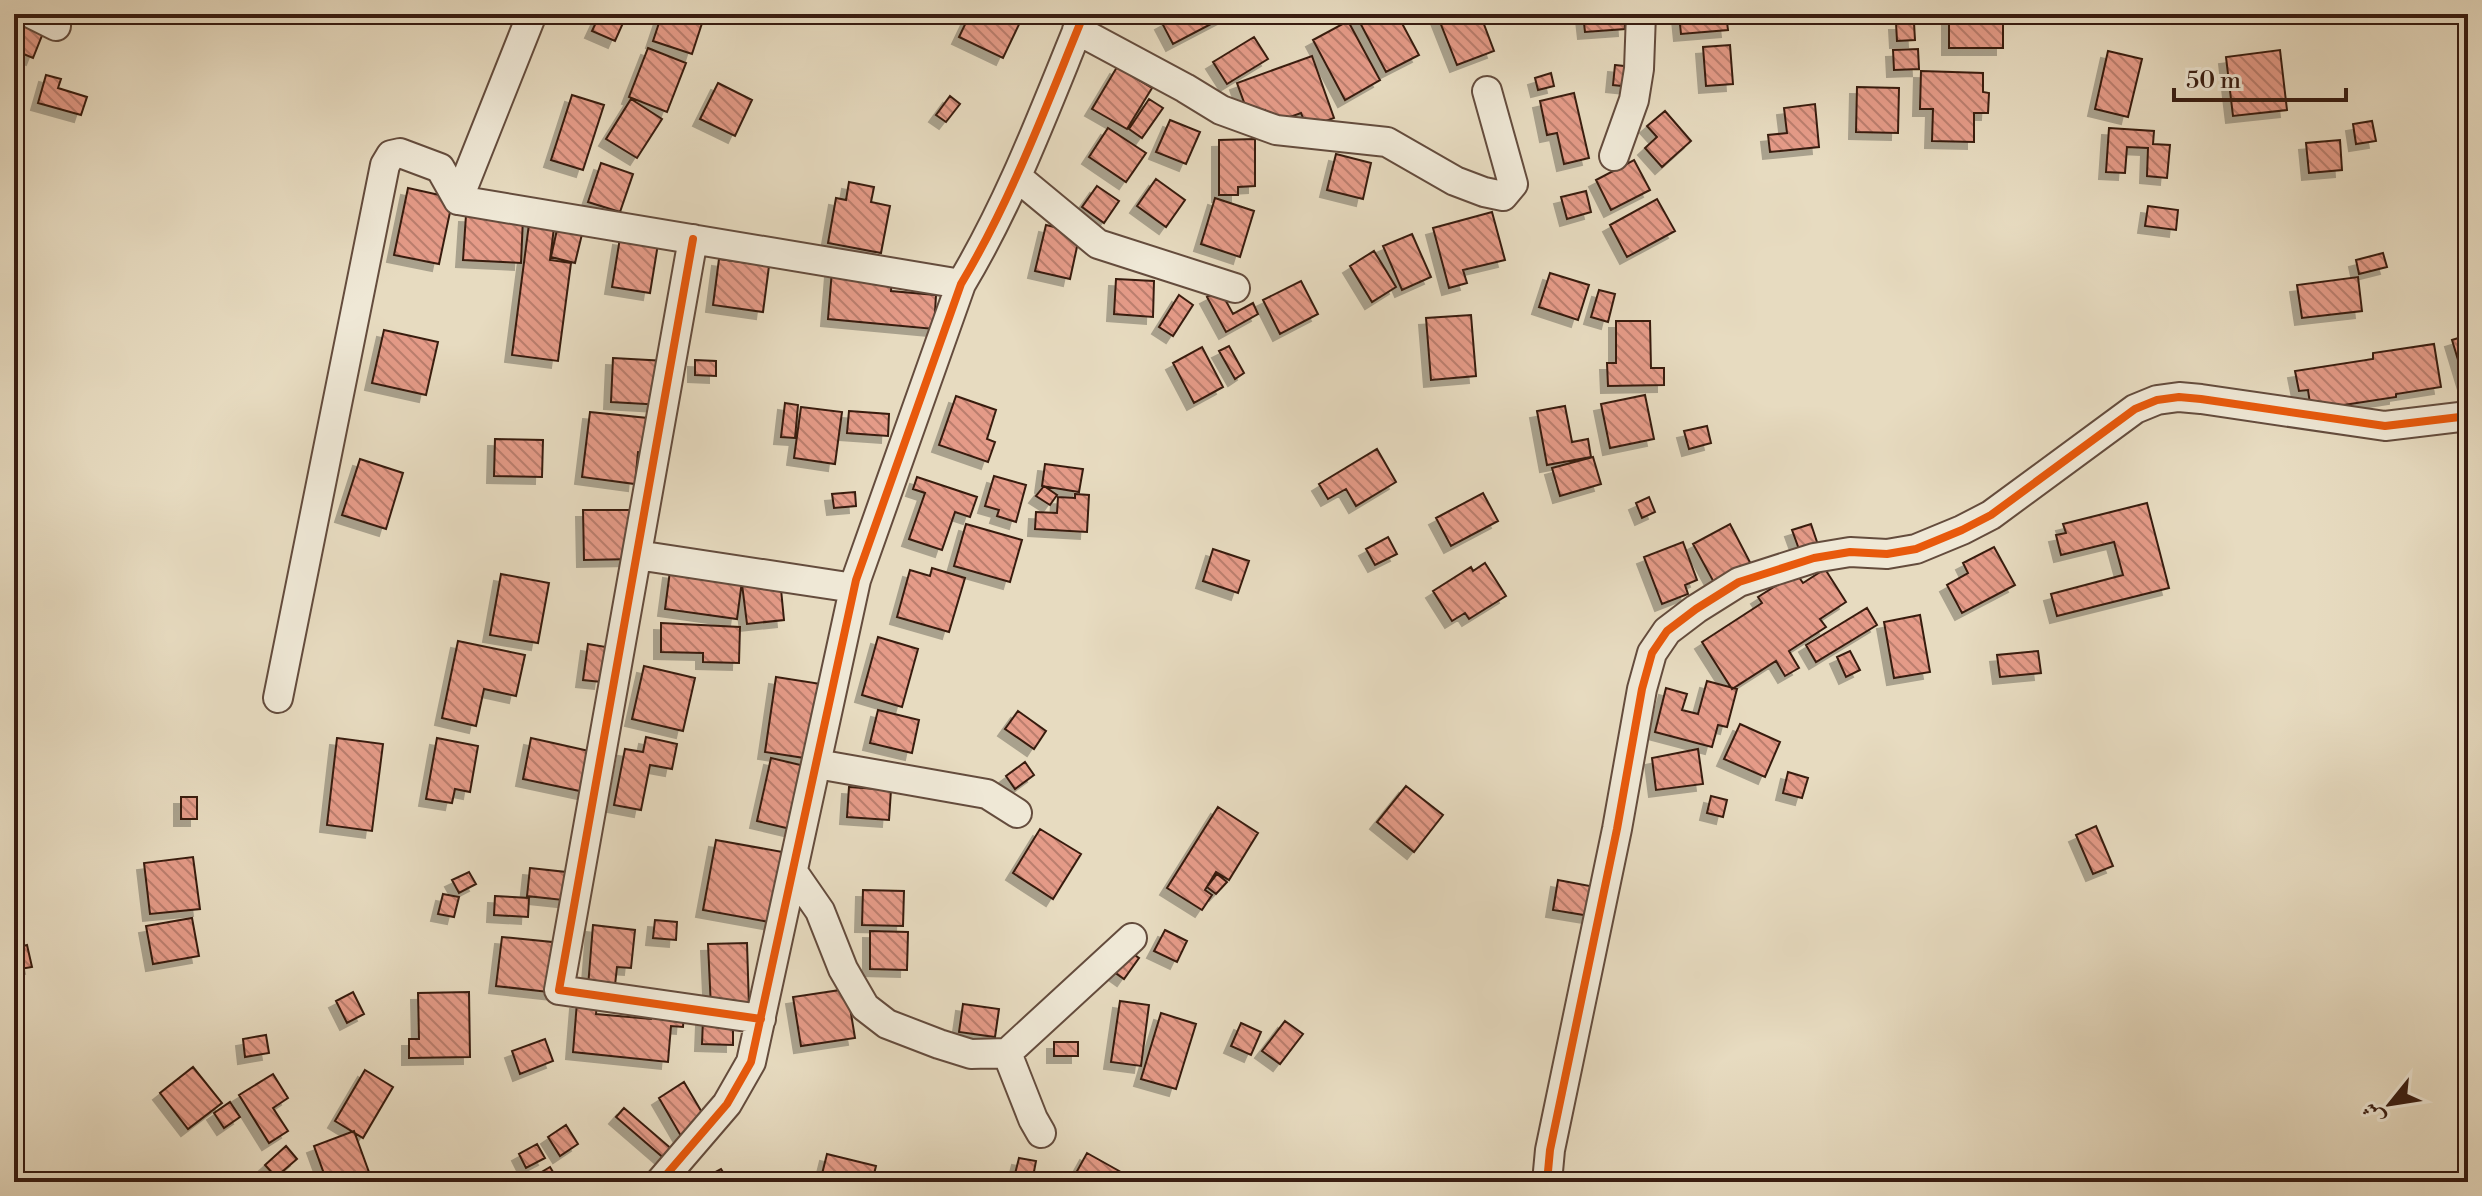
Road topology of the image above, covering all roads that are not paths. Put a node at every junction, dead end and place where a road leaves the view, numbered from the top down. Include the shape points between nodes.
1 (532, 14) edge
2 (1641, 14) edge
3 (1080, 22) edge
4 (1487, 91) dead end
5 (1614, 156) dead end
6 (1017, 177) junction
7 (458, 200) junction
8 (693, 239) junction
9 (961, 284) junction
10 (1235, 288) dead end
11 (2468, 416) edge
12 (637, 555) junction
13 (854, 588) junction
14 (278, 698) dead end
15 (817, 764) junction
16 (1017, 813) dead end
17 (793, 872) junction
18 (1132, 938) dead end
19 (761, 1019) junction
20 (1007, 1053) junction
21 (1041, 1133) dead end
22 (660, 1182) edge
23 (1547, 1182) edge

1 - 7 street
2 - 5 street via 1634,100
3 - 4 street via 1221,110 1276,130 1387,142 1455,181 1503,196 1513,184
3 - 6 street
6 - 9 street
6 - 10 street via 1098,244
7 - 8 street
7 - 14 street via 440,168 400,153 391,155 385,165
8 - 9 street
8 - 12 street
9 - 13 street
11 - 23 street via 2385,426 2201,399 2157,400 2124,415 1991,515 1962,530 1916,549 1814,558 1739,582 1667,631 1652,653 1637,713
12 - 13 street
12 - 19 street via 559,990
13 - 15 street
15 - 16 street via 987,794
15 - 17 street
17 - 19 street
17 - 20 street via 820,911 865,1007 887,1024 939,1044 971,1054
18 - 20 street
19 - 22 street via 740,1084
20 - 21 street

